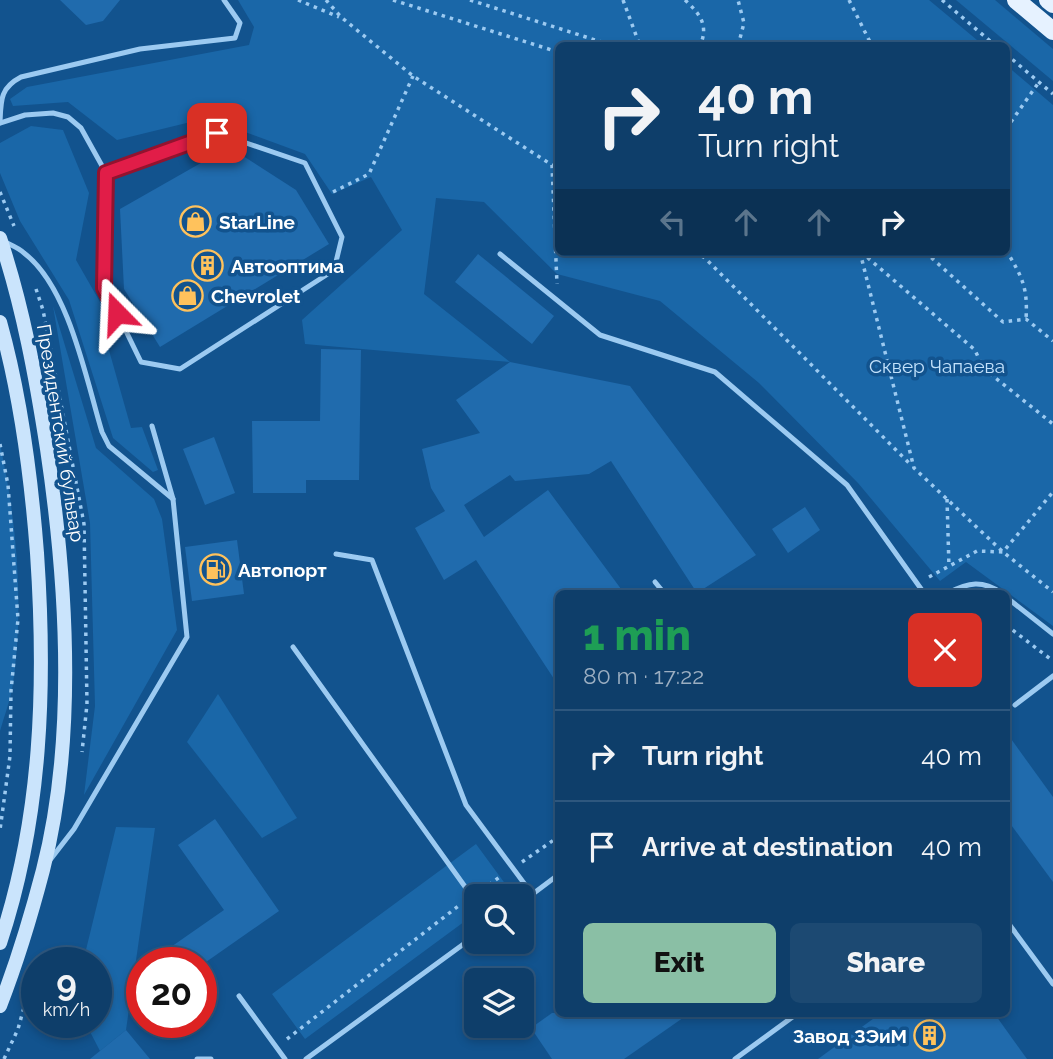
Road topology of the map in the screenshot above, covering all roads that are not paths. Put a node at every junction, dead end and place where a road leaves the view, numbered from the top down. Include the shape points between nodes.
1 (225, 0) edge
2 (1016, 0) edge
3 (1048, 0) edge
4 (1053, 4) edge
5 (1053, 31) edge
6 (0, 123) edge
7 (106, 173) junction
8 (0, 239) edge
9 (500, 254) dead end
10 (0, 322) edge
11 (152, 426) dead end
12 (173, 499) junction
13 (336, 554) dead end
14 (656, 582) dead end
15 (662, 590) edge
16 (922, 590) edge
17 (955, 590) edge
18 (997, 590) edge
19 (1010, 600) edge
20 (1053, 634) edge
21 (293, 647) dead end
22 (1053, 676) edge
23 (1016, 705) dead end
24 (44, 868) junction
25 (555, 877) edge
26 (525, 884) edge
27 (464, 886) edge
28 (534, 893) edge
29 (1010, 926) edge
30 (0, 943) edge
31 (464, 944) edge
32 (1053, 985) edge
33 (239, 996) dead end
34 (0, 1006) edge
35 (793, 1017) edge
36 (197, 1059) edge
37 (211, 1059) edge
38 (285, 1059) edge
39 (306, 1059) edge
40 (735, 1059) edge

1 - 6 lane via 240,23 235,38 140,49 21,78 8,83 1,95
2 - 5 main road
3 - 4 main road
6 - 7 lane via 25,115 68,117 81,128
7 - 7 lane via 104,288 141,362 180,369 334,270 342,237 305,163 217,133
8 - 12 lane via 25,253 49,281 65,312 109,446
8 - 24 main road, Президентский бульвар via 19,296 58,520 65,709
9 - 16 lane via 600,335 715,372 847,485
10 - 30 main road, Президентский бульвар via 23,428 34,524 42,677 37,768 26,841
11 - 12 lane
12 - 24 lane via 187,637 74,829
13 - 26 lane via 372,560 466,805
14 - 15 lane
17 - 18 lane via 974,582
19 - 20 lane
21 - 27 lane
22 - 23 lane
24 - 34 main road, Президентский бульвар
25 - 28 lane
29 - 32 lane
31 - 39 lane
33 - 38 lane
35 - 40 lane
36 - 37 lane

